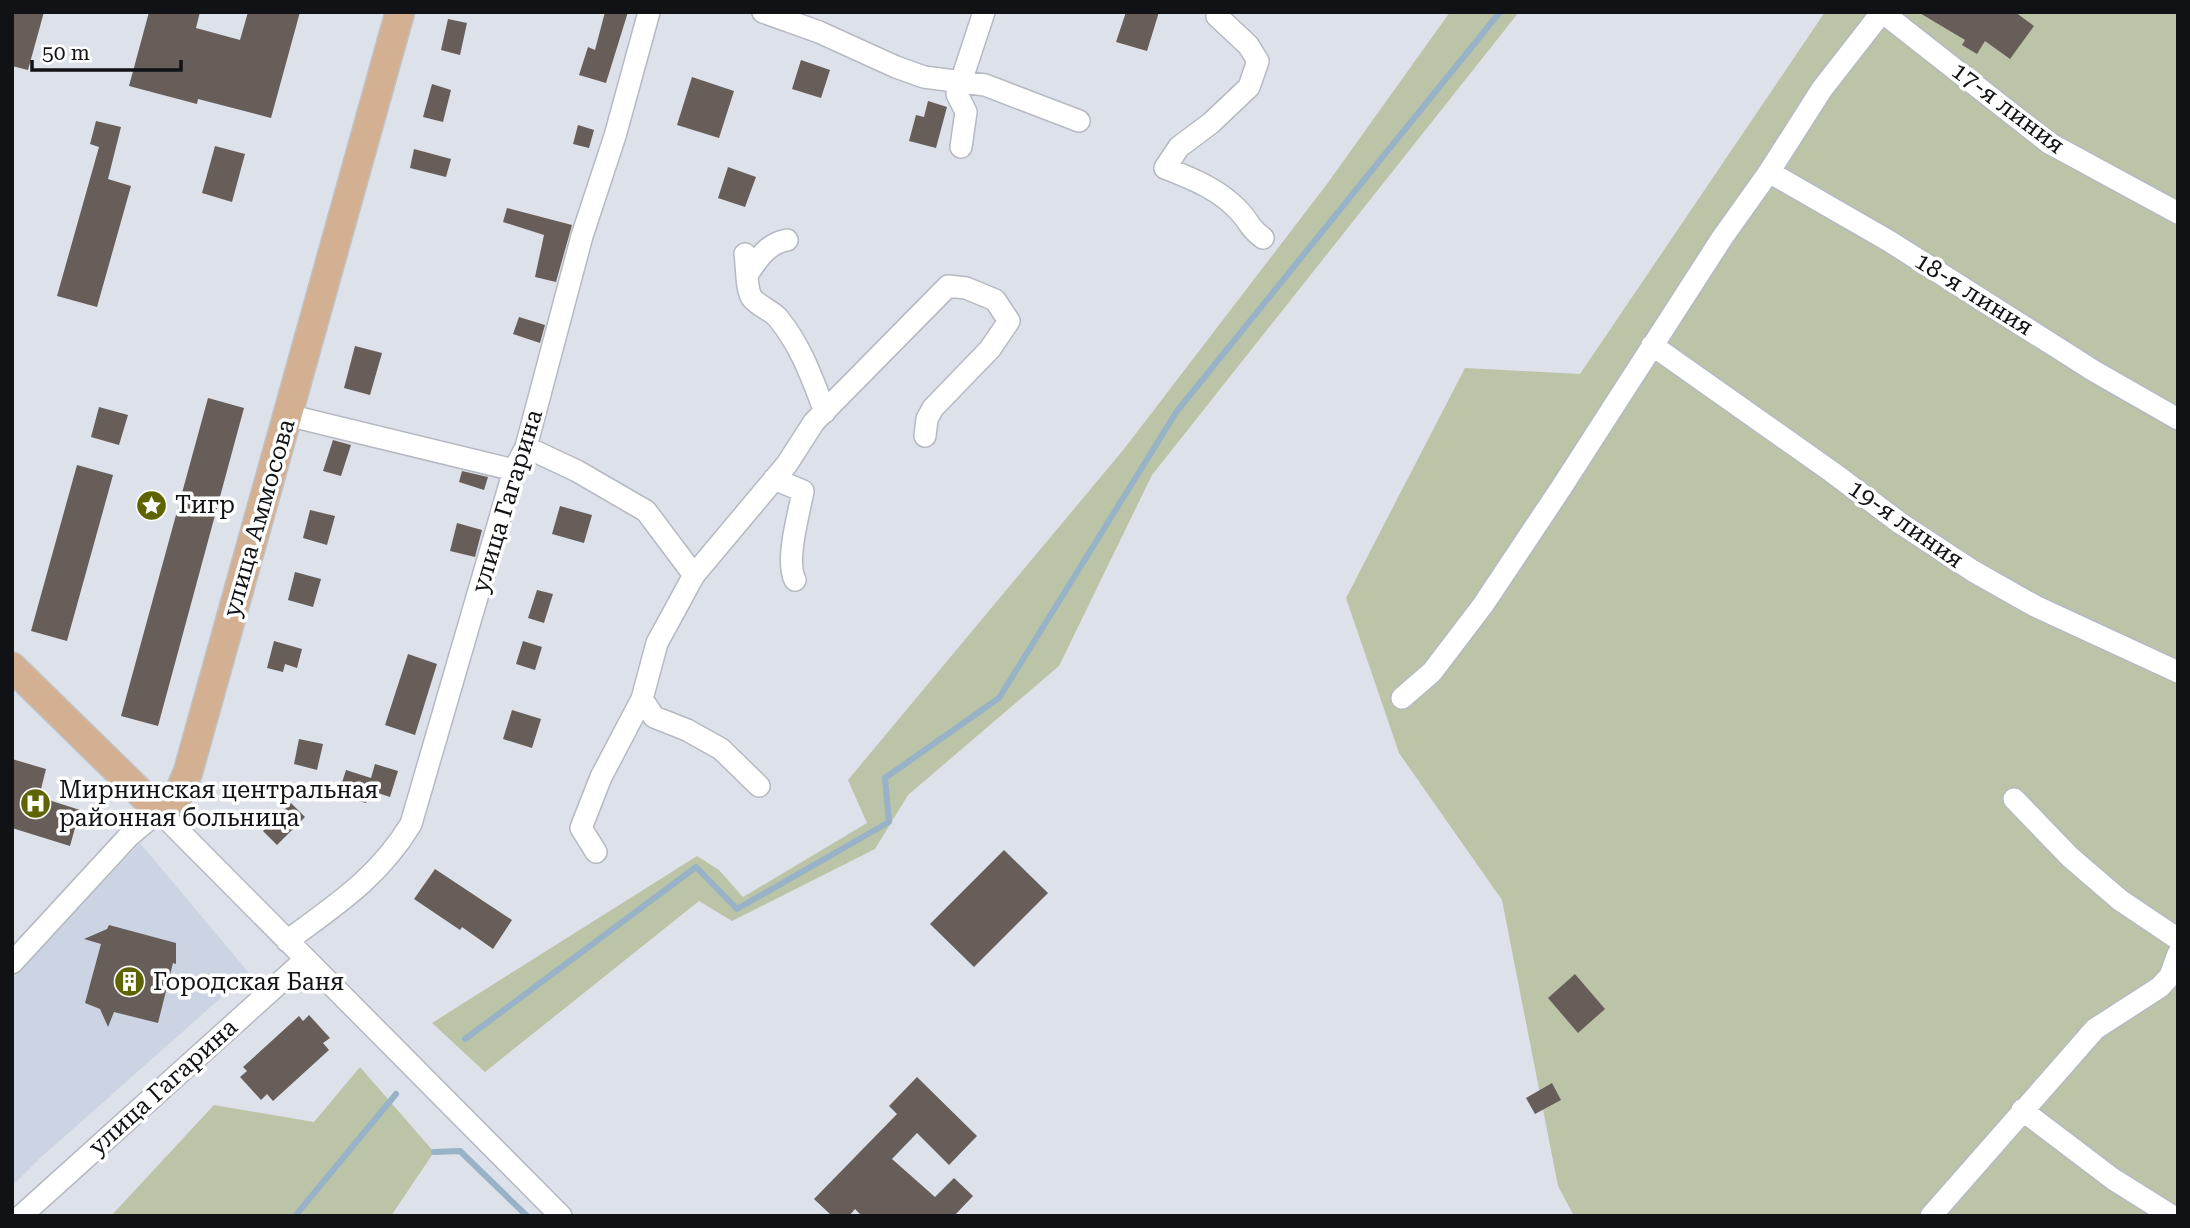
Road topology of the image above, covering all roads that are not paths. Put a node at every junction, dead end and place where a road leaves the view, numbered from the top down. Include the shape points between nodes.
1 (400, 12) edge
2 (649, 12) edge
3 (763, 12) edge
4 (984, 12) edge
5 (1218, 12) edge
6 (1882, 12) edge
7 (960, 82) junction
8 (1079, 121) dead end
9 (961, 148) dead end
10 (1769, 172) junction
11 (2178, 213) edge
12 (1263, 237) dead end
13 (787, 240) dead end
14 (1652, 345) junction
15 (825, 412) junction
16 (287, 415) junction
17 (2178, 419) edge
18 (925, 436) dead end
19 (526, 447) junction
20 (514, 470) junction
21 (774, 479) junction
22 (694, 575) junction
23 (795, 580) dead end
24 (12, 667) edge
25 (2178, 672) edge
26 (1402, 698) dead end
27 (642, 699) junction
28 (759, 786) dead end
29 (2014, 799) dead end
30 (159, 811) junction
31 (596, 852) dead end
32 (2178, 939) edge
33 (287, 941) junction
34 (2178, 954) edge
35 (306, 959) junction
36 (12, 962) edge
37 (2022, 1110) junction
38 (21, 1216) edge
39 (561, 1216) edge
40 (1931, 1216) edge
41 (2172, 1216) edge

1 - 16 main road, улица Аммосова
2 - 19 street, улица Гагарина via 582,236
3 - 7 street via 924,77
4 - 7 street
5 - 12 street via 1248,45 1258,61 1256,72 1249,87 1179,147 1165,168 1203,183
6 - 10 street via 1822,89
6 - 11 street, 17-я линия via 2049,144
7 - 8 street via 985,85
7 - 9 street via 957,94 966,112
10 - 14 street
10 - 17 street, 18-я линия
13 - 15 street via 747,263 748,288 752,298 772,311 793,337
14 - 25 street, 19-я линия via 1973,571 2035,606
14 - 26 street via 1483,605 1432,672
15 - 18 street via 948,286 966,288 995,300 1009,321 990,349 933,408
15 - 21 street
16 - 20 street
16 - 30 main road, улица Аммосова via 188,772 178,795
19 - 20 street, улица Гагарина
19 - 22 street via 646,511
20 - 33 street, улица Гагарина via 411,824 377,871
21 - 22 street
21 - 23 street via 803,491 792,552
22 - 27 street via 657,643
24 - 30 main road
27 - 28 street via 654,717 721,749
27 - 31 street via 601,777 581,828
29 - 32 street via 2120,900
30 - 33 street
30 - 36 street, улица Аммосова via 129,836
33 - 35 street
34 - 37 street via 2170,976 2160,987 2095,1029
35 - 38 street, улица Гагарина
35 - 39 street
37 - 40 street
37 - 41 street via 2113,1179

